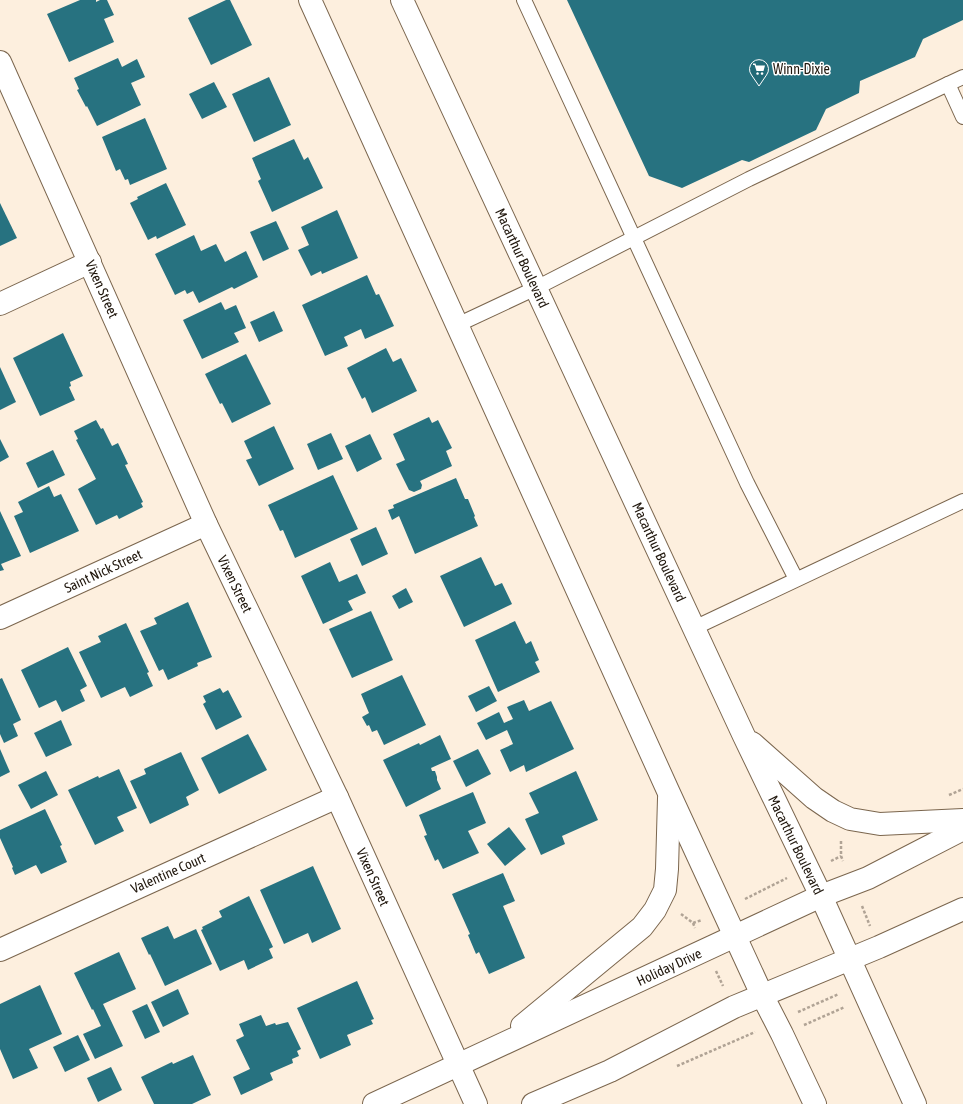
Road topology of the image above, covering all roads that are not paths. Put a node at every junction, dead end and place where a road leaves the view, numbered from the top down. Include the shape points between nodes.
1 (310, 0) edge
2 (402, 0) edge
3 (524, 0) edge
4 (0, 62) edge
5 (963, 78) edge
6 (948, 84) junction
7 (963, 117) edge
8 (634, 238) junction
9 (90, 262) junction
10 (536, 288) junction
11 (0, 304) edge
12 (457, 325) junction
13 (963, 501) edge
14 (206, 524) junction
15 (796, 580) junction
16 (0, 618) edge
17 (694, 628) junction
18 (744, 736) junction
19 (669, 793) junction
20 (337, 797) junction
21 (963, 820) edge
22 (963, 829) edge
23 (820, 896) junction
24 (963, 909) edge
25 (735, 936) junction
26 (0, 950) edge
27 (849, 959) junction
28 (762, 995) junction
29 (501, 1044) junction
30 (458, 1065) junction
31 (374, 1104) edge
32 (476, 1104) edge
33 (534, 1104) edge
34 (815, 1104) edge
35 (915, 1104) edge

1 - 12 street
2 - 10 street, Macarthur Boulevard
3 - 8 lane
4 - 9 street, Vixen Street
5 - 6 lane
6 - 7 lane
6 - 8 lane via 749,179
8 - 10 lane
8 - 15 lane via 747,483
9 - 11 street
9 - 14 street, Vixen Street
10 - 12 lane
10 - 17 street, Macarthur Boulevard
12 - 19 street
13 - 15 lane
14 - 16 street, Saint Nick Street
14 - 20 street, Vixen Street
15 - 17 lane
17 - 18 street, Macarthur Boulevard
18 - 21 street via 814,798 832,811 850,819 880,824
18 - 23 street, Macarthur Boulevard
19 - 25 street
19 - 29 street via 665,890 655,910 642,927
20 - 26 street, Valentine Court
20 - 30 street, Vixen Street
22 - 23 street, Holiday Drive via 868,878
23 - 25 street, Holiday Drive
23 - 27 street, Macarthur Boulevard
24 - 27 street
25 - 28 street
25 - 29 street, Holiday Drive
27 - 28 street
27 - 35 street, Macarthur Boulevard
28 - 33 street via 610,1071
28 - 34 street
29 - 30 street, Holiday Drive
30 - 31 street, Holiday Drive
30 - 32 street, Vixen Street

